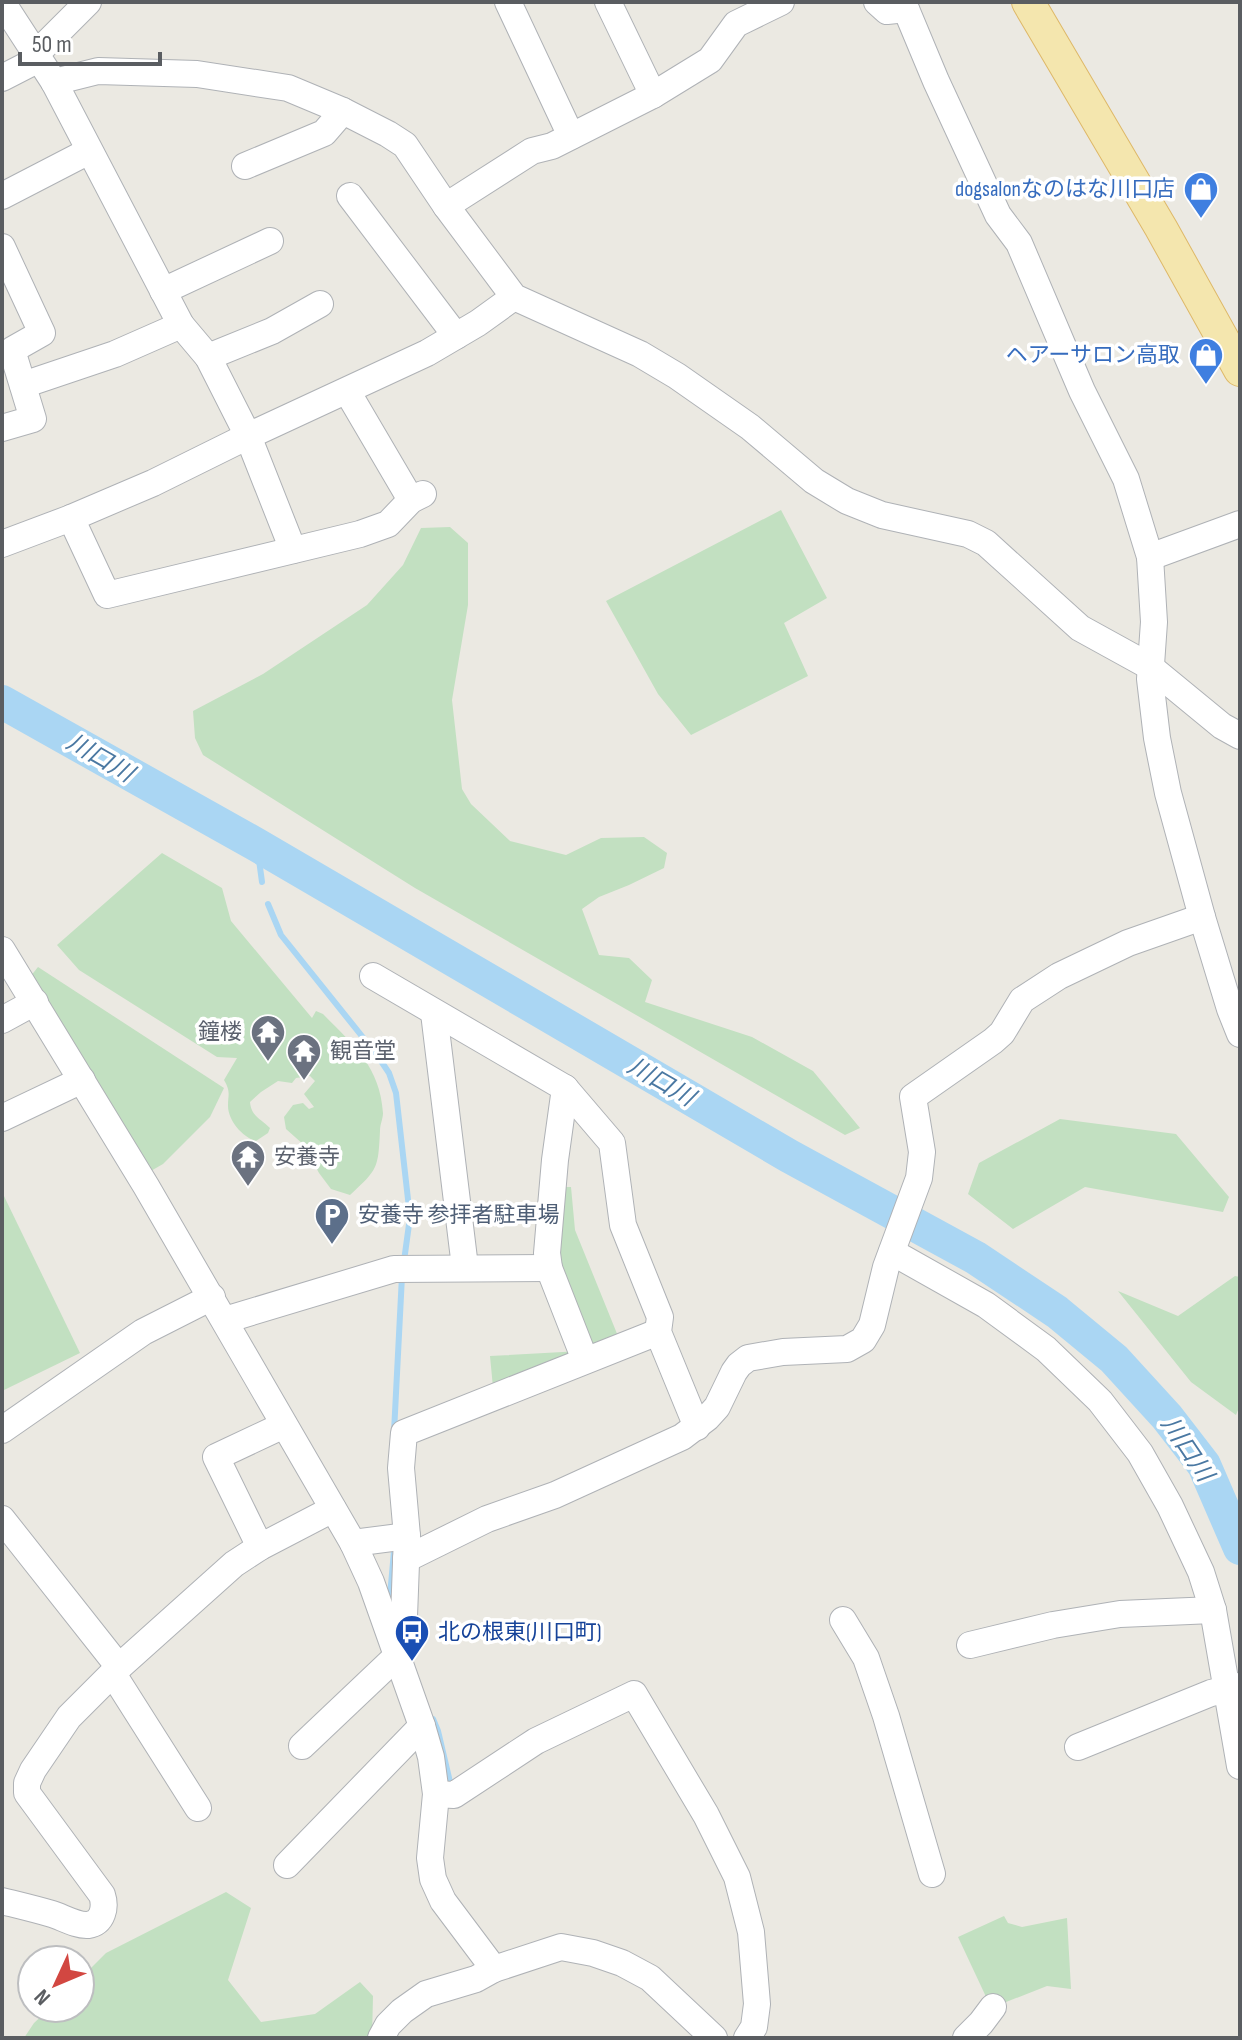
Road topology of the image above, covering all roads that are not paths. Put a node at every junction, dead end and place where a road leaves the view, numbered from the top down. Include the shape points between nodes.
1 (2, 2) edge
2 (88, 2) edge
3 (508, 2) edge
4 (608, 2) edge
5 (781, 2) edge
6 (877, 2) edge
7 (1028, 2) edge
8 (904, 6) edge
9 (38, 56) junction
10 (2, 78) edge
11 (54, 82) junction
12 (653, 95) junction
13 (343, 111) junction
14 (571, 136) junction
15 (89, 151) junction
16 (245, 166) dead end
17 (2, 196) edge
18 (350, 196) dead end
19 (446, 206) junction
20 (270, 241) dead end
21 (2, 247) edge
22 (163, 291) junction
23 (514, 297) junction
24 (320, 304) dead end
25 (181, 325) junction
26 (456, 336) junction
27 (208, 357) junction
28 (1240, 370) edge
29 (23, 385) junction
30 (347, 391) junction
31 (2, 428) edge
32 (248, 436) junction
33 (71, 518) junction
34 (1240, 524) edge
35 (2, 544) edge
36 (293, 550) junction
37 (1150, 557) junction
38 (1149, 666) junction
39 (1240, 736) edge
40 (1202, 917) junction
41 (2, 950) edge
42 (373, 976) dead end
43 (35, 1002) junction
44 (434, 1013) junction
45 (2, 1020) edge
46 (1240, 1034) edge
47 (82, 1080) junction
48 (565, 1088) junction
49 (2, 1118) edge
50 (893, 1249) junction
51 (465, 1267) junction
52 (549, 1268) junction
53 (212, 1297) junction
54 (225, 1320) junction
55 (658, 1332) junction
56 (585, 1360) junction
57 (284, 1425) junction
58 (697, 1427) junction
59 (2, 1430) edge
60 (333, 1509) junction
61 (2, 1519) edge
62 (353, 1543) junction
63 (401, 1543) junction
64 (260, 1547) junction
65 (1213, 1610) junction
66 (843, 1620) dead end
67 (388, 1628) junction
68 (970, 1645) dead end
69 (397, 1656) junction
70 (116, 1670) junction
71 (1233, 1687) edge
72 (422, 1726) junction
73 (302, 1746) dead end
74 (1078, 1747) dead end
75 (1240, 1766) edge
76 (444, 1795) junction
77 (198, 1808) dead end
78 (287, 1865) dead end
79 (932, 1874) dead end
80 (2, 1901) edge
81 (494, 1969) junction
82 (993, 2007) dead end
83 (381, 2038) edge
84 (714, 2038) edge
85 (747, 2038) edge
86 (966, 2038) edge

1 - 9 street
2 - 9 street
3 - 14 street
4 - 12 street
5 - 12 street via 736,24 710,60
6 - 8 street via 887,11
7 - 28 main road
8 - 37 street via 1126,479
9 - 10 street
9 - 11 street
11 - 13 street via 98,71 197,74 288,88
11 - 15 street
12 - 14 street
13 - 16 street via 324,133
13 - 19 street via 405,145
14 - 19 street via 532,151
15 - 17 street
15 - 22 street
18 - 26 street
19 - 23 street
20 - 22 street
21 - 29 street via 42,333 12,350
22 - 25 street
23 - 26 street
23 - 38 street via 677,376 847,501 986,543 1080,628
24 - 27 street
25 - 27 street
25 - 29 street
26 - 30 street
27 - 32 street
29 - 31 street via 33,419
30 - 32 street
30 - 36 street via 417,497 388,524
32 - 33 street
32 - 36 street
33 - 35 street
33 - 36 street via 107,595
34 - 37 street
37 - 38 street via 1154,622
38 - 39 street
38 - 40 street via 1168,793
40 - 46 street
40 - 50 street via 1128,943 1059,976 1022,1000 993,1041 913,1097 921,1166
41 - 43 street
42 - 44 street
43 - 45 street
43 - 47 street
44 - 48 street
44 - 51 street
47 - 49 street
47 - 53 street
48 - 52 street
48 - 55 street via 612,1143 623,1225 660,1317
50 - 58 street via 863,1340 847,1349 748,1358 734,1372 717,1407
50 - 65 street via 1007,1320 1100,1401 1140,1453 1170,1506
51 - 52 street
51 - 54 street via 404,1269
52 - 56 street
53 - 54 street
53 - 59 street via 143,1332
54 - 57 street
55 - 56 street
55 - 58 street
56 - 63 street via 404,1433
57 - 60 street
57 - 64 street via 216,1457
58 - 63 street via 555,1495
60 - 62 street
60 - 64 street
61 - 70 street
62 - 63 street
62 - 67 street
63 - 67 street via 404,1617
64 - 70 street
65 - 68 street via 1120,1614
65 - 71 street
66 - 79 street via 866,1658
67 - 69 street
69 - 72 street
69 - 73 street
70 - 77 street
70 - 80 street via 69,1717 27,1783 27,1793 102,1895 102,1914 86,1926
71 - 74 street
71 - 75 street
72 - 76 street
72 - 78 street
76 - 81 street via 430,1858 433,1879 443,1901
76 - 85 street via 536,1741 634,1694 737,1877 751,1932 757,2004
81 - 83 street via 414,2001
81 - 84 street via 561,1947 593,1953 650,1978
82 - 86 street

